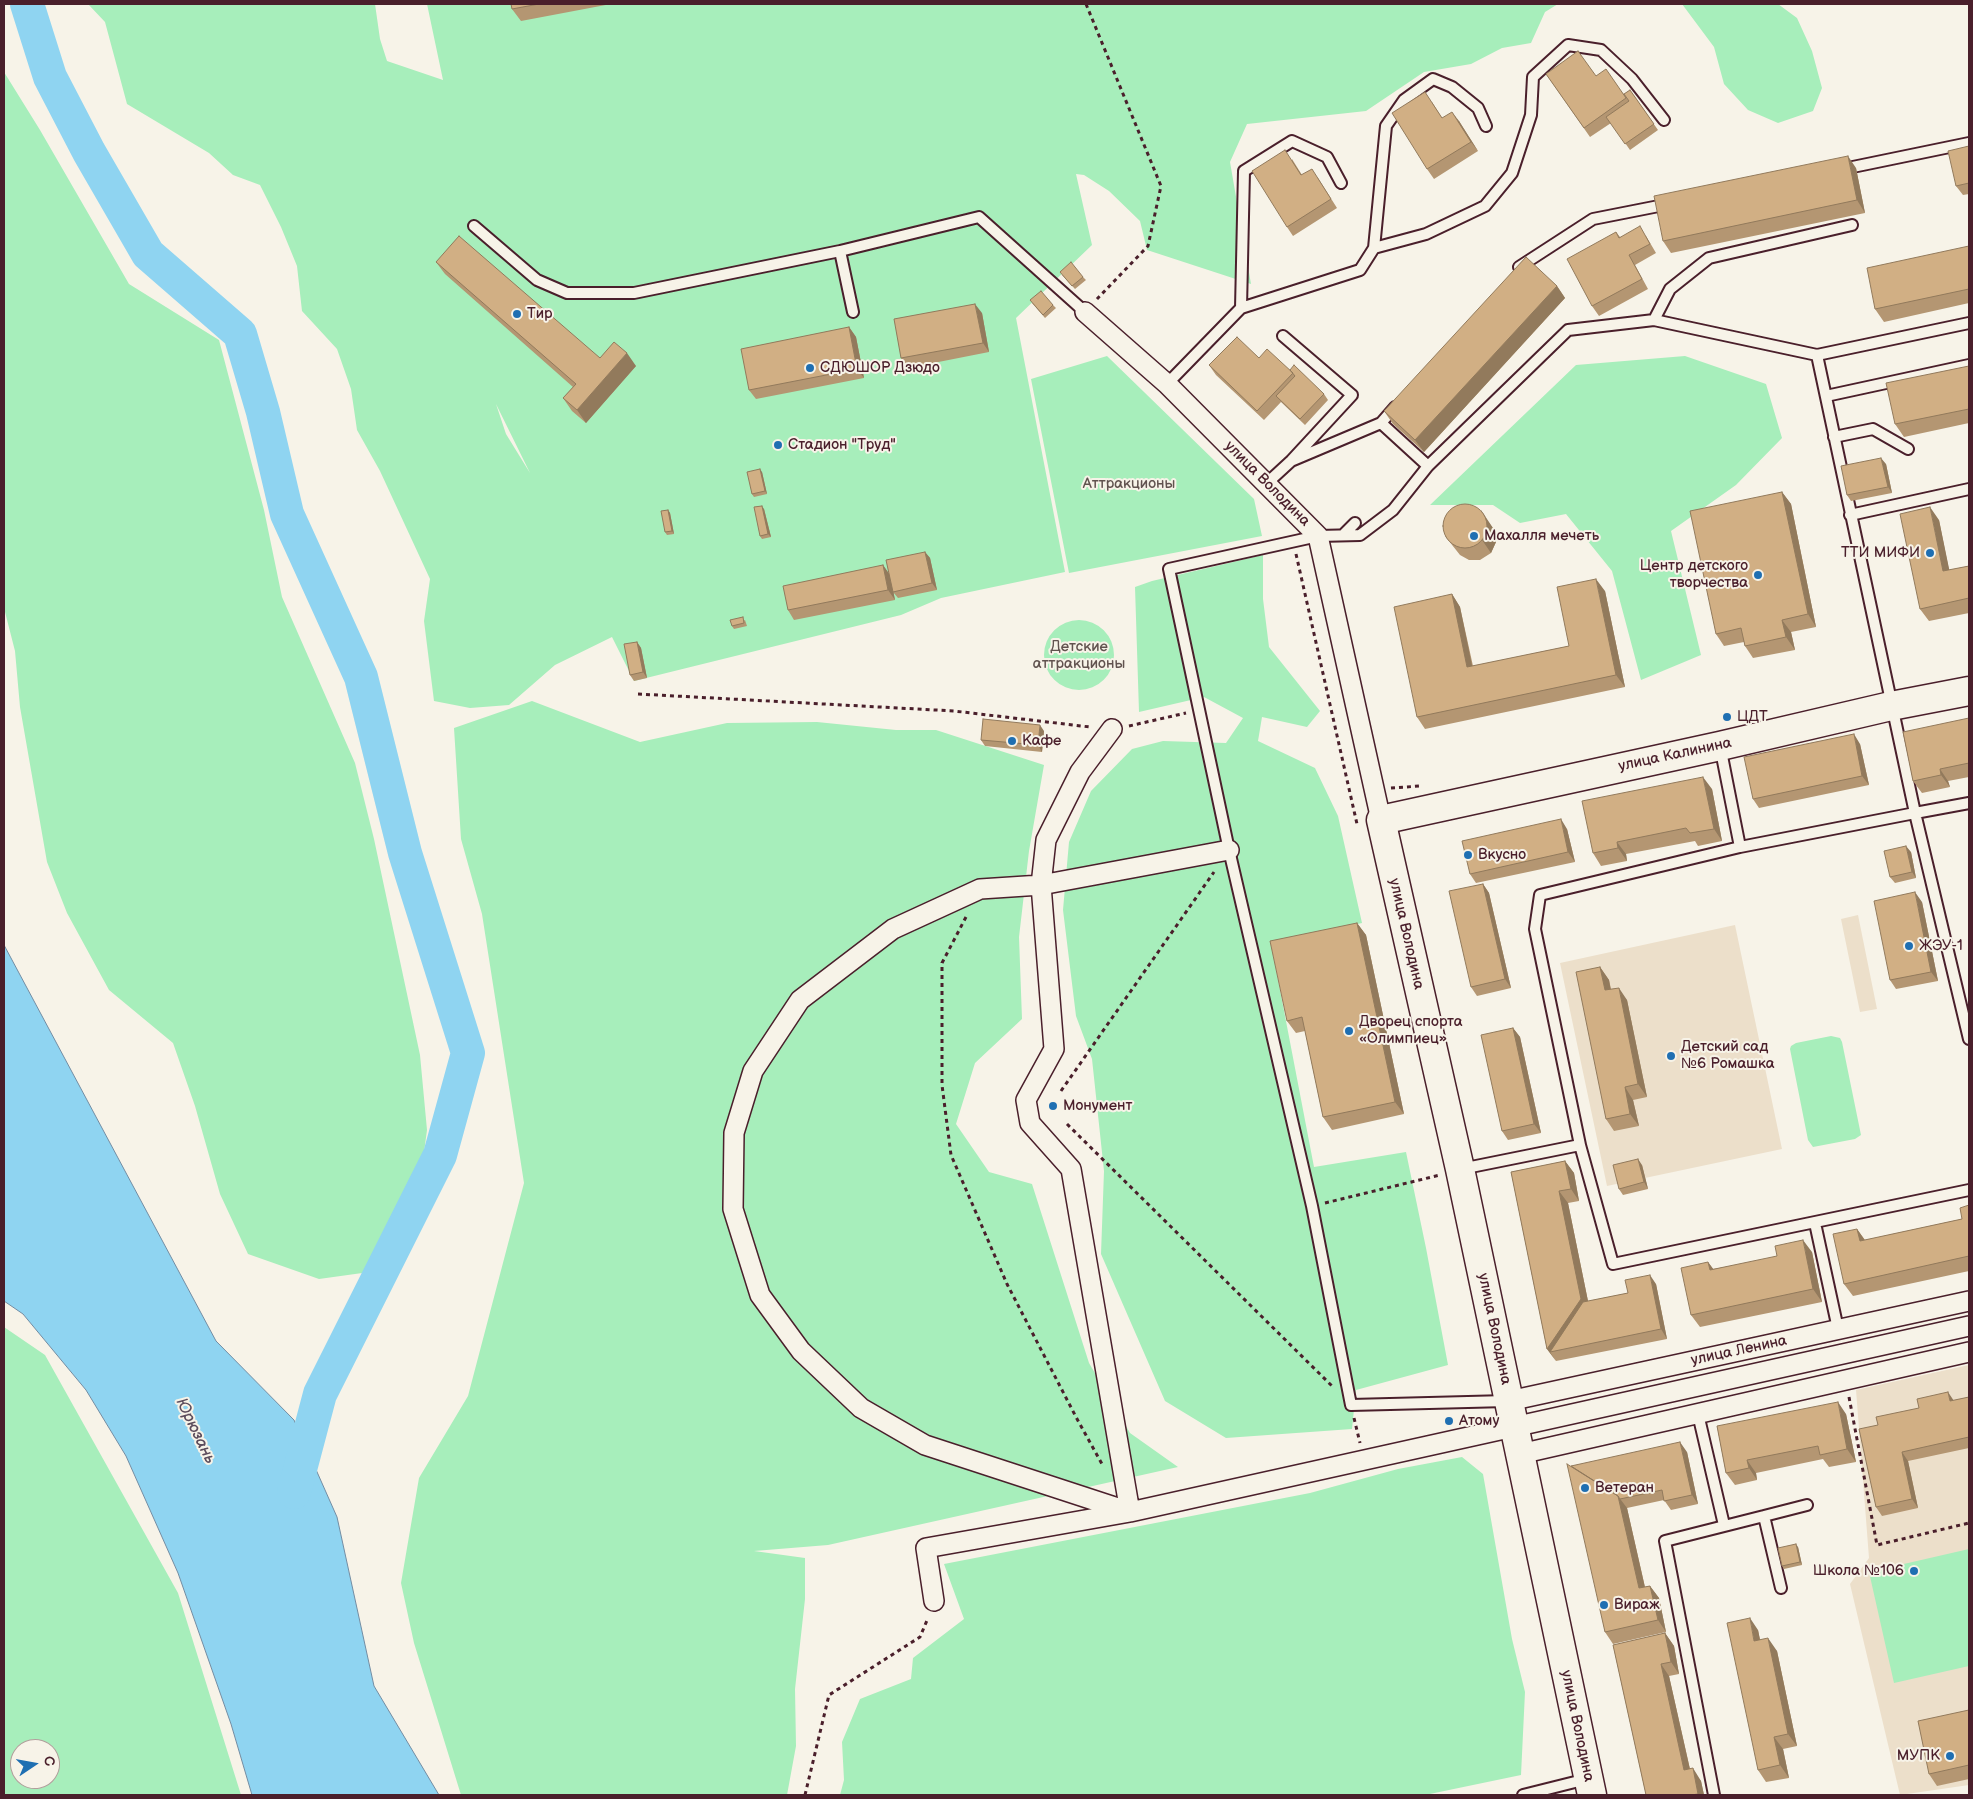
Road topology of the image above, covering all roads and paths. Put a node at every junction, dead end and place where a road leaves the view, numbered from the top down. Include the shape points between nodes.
1 (1086, 4) edge
2 (1664, 120) dead end
3 (1486, 126) dead end
4 (1969, 143) edge
5 (1834, 171) edge
6 (1341, 183) dead end
7 (1680, 202) edge
8 (1852, 225) dead end
9 (474, 226) dead end
10 (1374, 248) junction
11 (840, 251) junction
12 (1511, 276) edge
13 (1241, 308) junction
14 (853, 312) dead end
15 (1084, 312) junction
16 (1654, 320) junction
17 (1969, 323) edge
18 (1283, 336) dead end
19 (1817, 355) junction
20 (1969, 365) edge
21 (1167, 384) junction
22 (1826, 396) junction
23 (1400, 401) edge
24 (1381, 423) junction
25 (1834, 437) junction
26 (1908, 449) dead end
27 (1291, 460) junction
28 (1428, 466) junction
29 (1266, 484) junction
30 (1969, 489) edge
31 (1850, 515) junction
32 (1356, 523) dead end
33 (1343, 535) junction
34 (1318, 536) junction
35 (1969, 691) edge
36 (638, 694) dead end
37 (1891, 706) junction
38 (1199, 711) junction
39 (1112, 729) junction
40 (1720, 746) junction
41 (1969, 802) edge
42 (1915, 814) junction
43 (1381, 820) junction
44 (1740, 847) junction
45 (1229, 850) junction
46 (1040, 885) junction
47 (980, 889) junction
48 (1969, 1039) edge
49 (1061, 1091) dead end
50 (1067, 1124) dead end
51 (1580, 1145) junction
52 (1460, 1169) junction
53 (1969, 1190) edge
54 (1312, 1206) junction
55 (1815, 1223) junction
56 (1969, 1301) edge
57 (1969, 1326) edge
58 (1838, 1329) junction
59 (1969, 1352) edge
60 (1846, 1379) junction
61 (1508, 1401) junction
62 (1351, 1405) junction
63 (1698, 1414) junction
64 (1514, 1428) junction
65 (1520, 1454) junction
66 (1364, 1461) junction
67 (1105, 1469) dead end
68 (1807, 1505) dead end
69 (1130, 1512) junction
70 (1764, 1516) junction
71 (1969, 1522) edge
72 (1724, 1525) junction
73 (1781, 1588) dead end
74 (934, 1601) joint
75 (1590, 1787) edge
76 (805, 1795) edge
77 (1524, 1795) edge
78 (1714, 1795) edge

1 - 15 path via 1161,186 1148,246
2 - 10 lane via 1632,79 1602,50 1568,45 1533,77 1531,115 1512,173 1485,206 1426,234
3 - 10 lane via 1478,108 1452,87 1433,79 1404,100 1386,126
4 - 5 lane
6 - 13 lane via 1327,157 1292,141 1244,171
7 - 12 lane via 1593,220 1517,268
8 - 16 lane via 1709,258 1670,289
9 - 11 lane via 537,280 567,293 634,293
10 - 13 lane via 1360,270
11 - 14 lane
11 - 15 lane via 978,217
13 - 21 lane
15 - 21 street, улица Володина
16 - 19 lane
16 - 28 lane via 1568,330
17 - 19 lane
18 - 27 lane via 1352,395
19 - 22 lane
20 - 22 lane
21 - 29 street, улица Володина
22 - 25 lane
23 - 24 lane
24 - 27 lane
24 - 28 lane
25 - 26 lane via 1873,430
25 - 31 lane
27 - 29 lane
28 - 33 lane via 1393,510 1360,535
29 - 34 street, улица Володина
30 - 31 lane
31 - 37 lane
32 - 33 lane
33 - 34 lane
34 - 38 lane via 1169,570
34 - 43 street, улица Володина
35 - 37 street, улица Калинина
36 - 39 path via 954,711
37 - 40 street, улица Калинина
37 - 42 lane
38 - 39 path
38 - 45 lane
39 - 46 street via 1080,772 1046,840
40 - 43 street, улица Калинина
40 - 44 lane
41 - 42 lane
42 - 44 lane
42 - 48 lane
43 - 52 street, улица Володина
44 - 51 lane via 1540,895 1535,929
45 - 46 street
45 - 49 path
45 - 54 lane
46 - 47 street
46 - 69 street via 1054,1049 1026,1100 1030,1123 1071,1169
47 - 67 path via 942,963 942,1085 951,1155 1007,1284
47 - 69 street via 893,929 800,1000 753,1071 734,1133 733,1209 760,1295 801,1351 861,1408 925,1445
50 - 62 path
51 - 52 lane
51 - 55 lane via 1613,1264
52 - 54 path
52 - 61 street, улица Володина
53 - 55 lane
54 - 62 lane
55 - 58 lane
56 - 58 street, улица Ленина
57 - 64 street
58 - 61 street, улица Ленина
59 - 60 street
60 - 63 street
60 - 71 path via 1877,1545
61 - 62 lane
61 - 64 street, улица Володина
62 - 66 path
63 - 65 street
63 - 72 lane
64 - 65 street, улица Володина
64 - 66 street
65 - 75 street, улица Володина
66 - 69 street
68 - 70 lane
69 - 74 street via 926,1548
70 - 72 lane
70 - 73 lane
72 - 78 lane via 1665,1540
74 - 76 path via 920,1637 829,1695
75 - 77 lane

